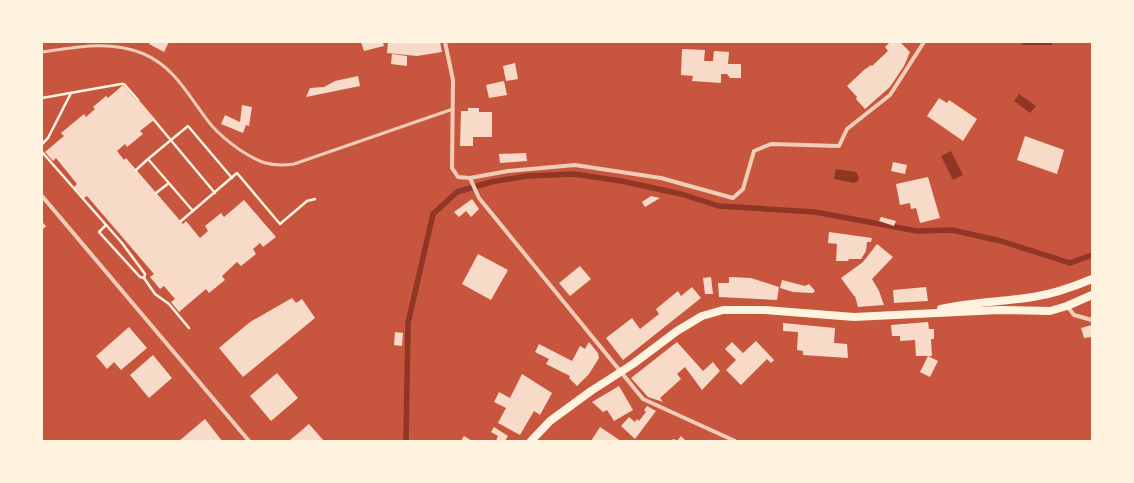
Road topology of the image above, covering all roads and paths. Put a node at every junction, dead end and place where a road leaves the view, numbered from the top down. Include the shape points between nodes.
1 (445, 42) edge
2 (924, 42) edge
3 (42, 52) edge
4 (71, 93) junction
5 (42, 98) edge
6 (138, 100) dead end
7 (453, 109) junction
8 (154, 120) dead end
9 (171, 140) junction
10 (42, 144) edge
11 (42, 152) edge
12 (148, 159) junction
13 (136, 170) dead end
14 (232, 178) junction
15 (470, 178) junction
16 (169, 183) junction
17 (156, 193) dead end
18 (214, 193) junction
19 (42, 196) edge
20 (315, 199) dead end
21 (193, 211) junction
22 (181, 222) dead end
23 (106, 225) junction
24 (144, 278) junction
25 (1092, 279) edge
26 (1092, 295) edge
27 (1067, 306) junction
28 (926, 313) junction
29 (1092, 320) edge
30 (189, 328) dead end
31 (620, 372) junction
32 (249, 441) edge
33 (530, 441) edge
34 (735, 441) edge

1 - 7 street via 453,80
2 - 15 street via 890,95 847,129 839,146 771,144 754,150 743,190 733,198 662,178 575,164
3 - 7 lane via 95,45 116,46 145,55 177,78 220,133 249,156 266,164 280,166 294,164
4 - 5 path
4 - 6 path via 124,84
4 - 10 path via 48,138
7 - 15 street via 452,168 458,177
8 - 9 path
9 - 12 path
9 - 14 path via 188,126
9 - 18 path
11 - 23 path
12 - 13 path
12 - 16 path
14 - 18 path
14 - 20 path via 237,173 280,224 307,201
15 - 31 street via 479,198
16 - 17 path
16 - 21 path
18 - 21 path
19 - 32 street
21 - 22 path
23 - 24 path via 145,274
23 - 24 path via 99,232 140,277
24 - 30 path via 155,294 169,304
25 - 28 main road via 1067,289 1033,297 962,304
26 - 27 main road
27 - 28 main road via 1050,311
27 - 29 street via 1074,315
28 - 31 main road via 854,318 766,310 722,310 702,316 677,331
31 - 33 main road via 550,421
31 - 34 street via 643,399

